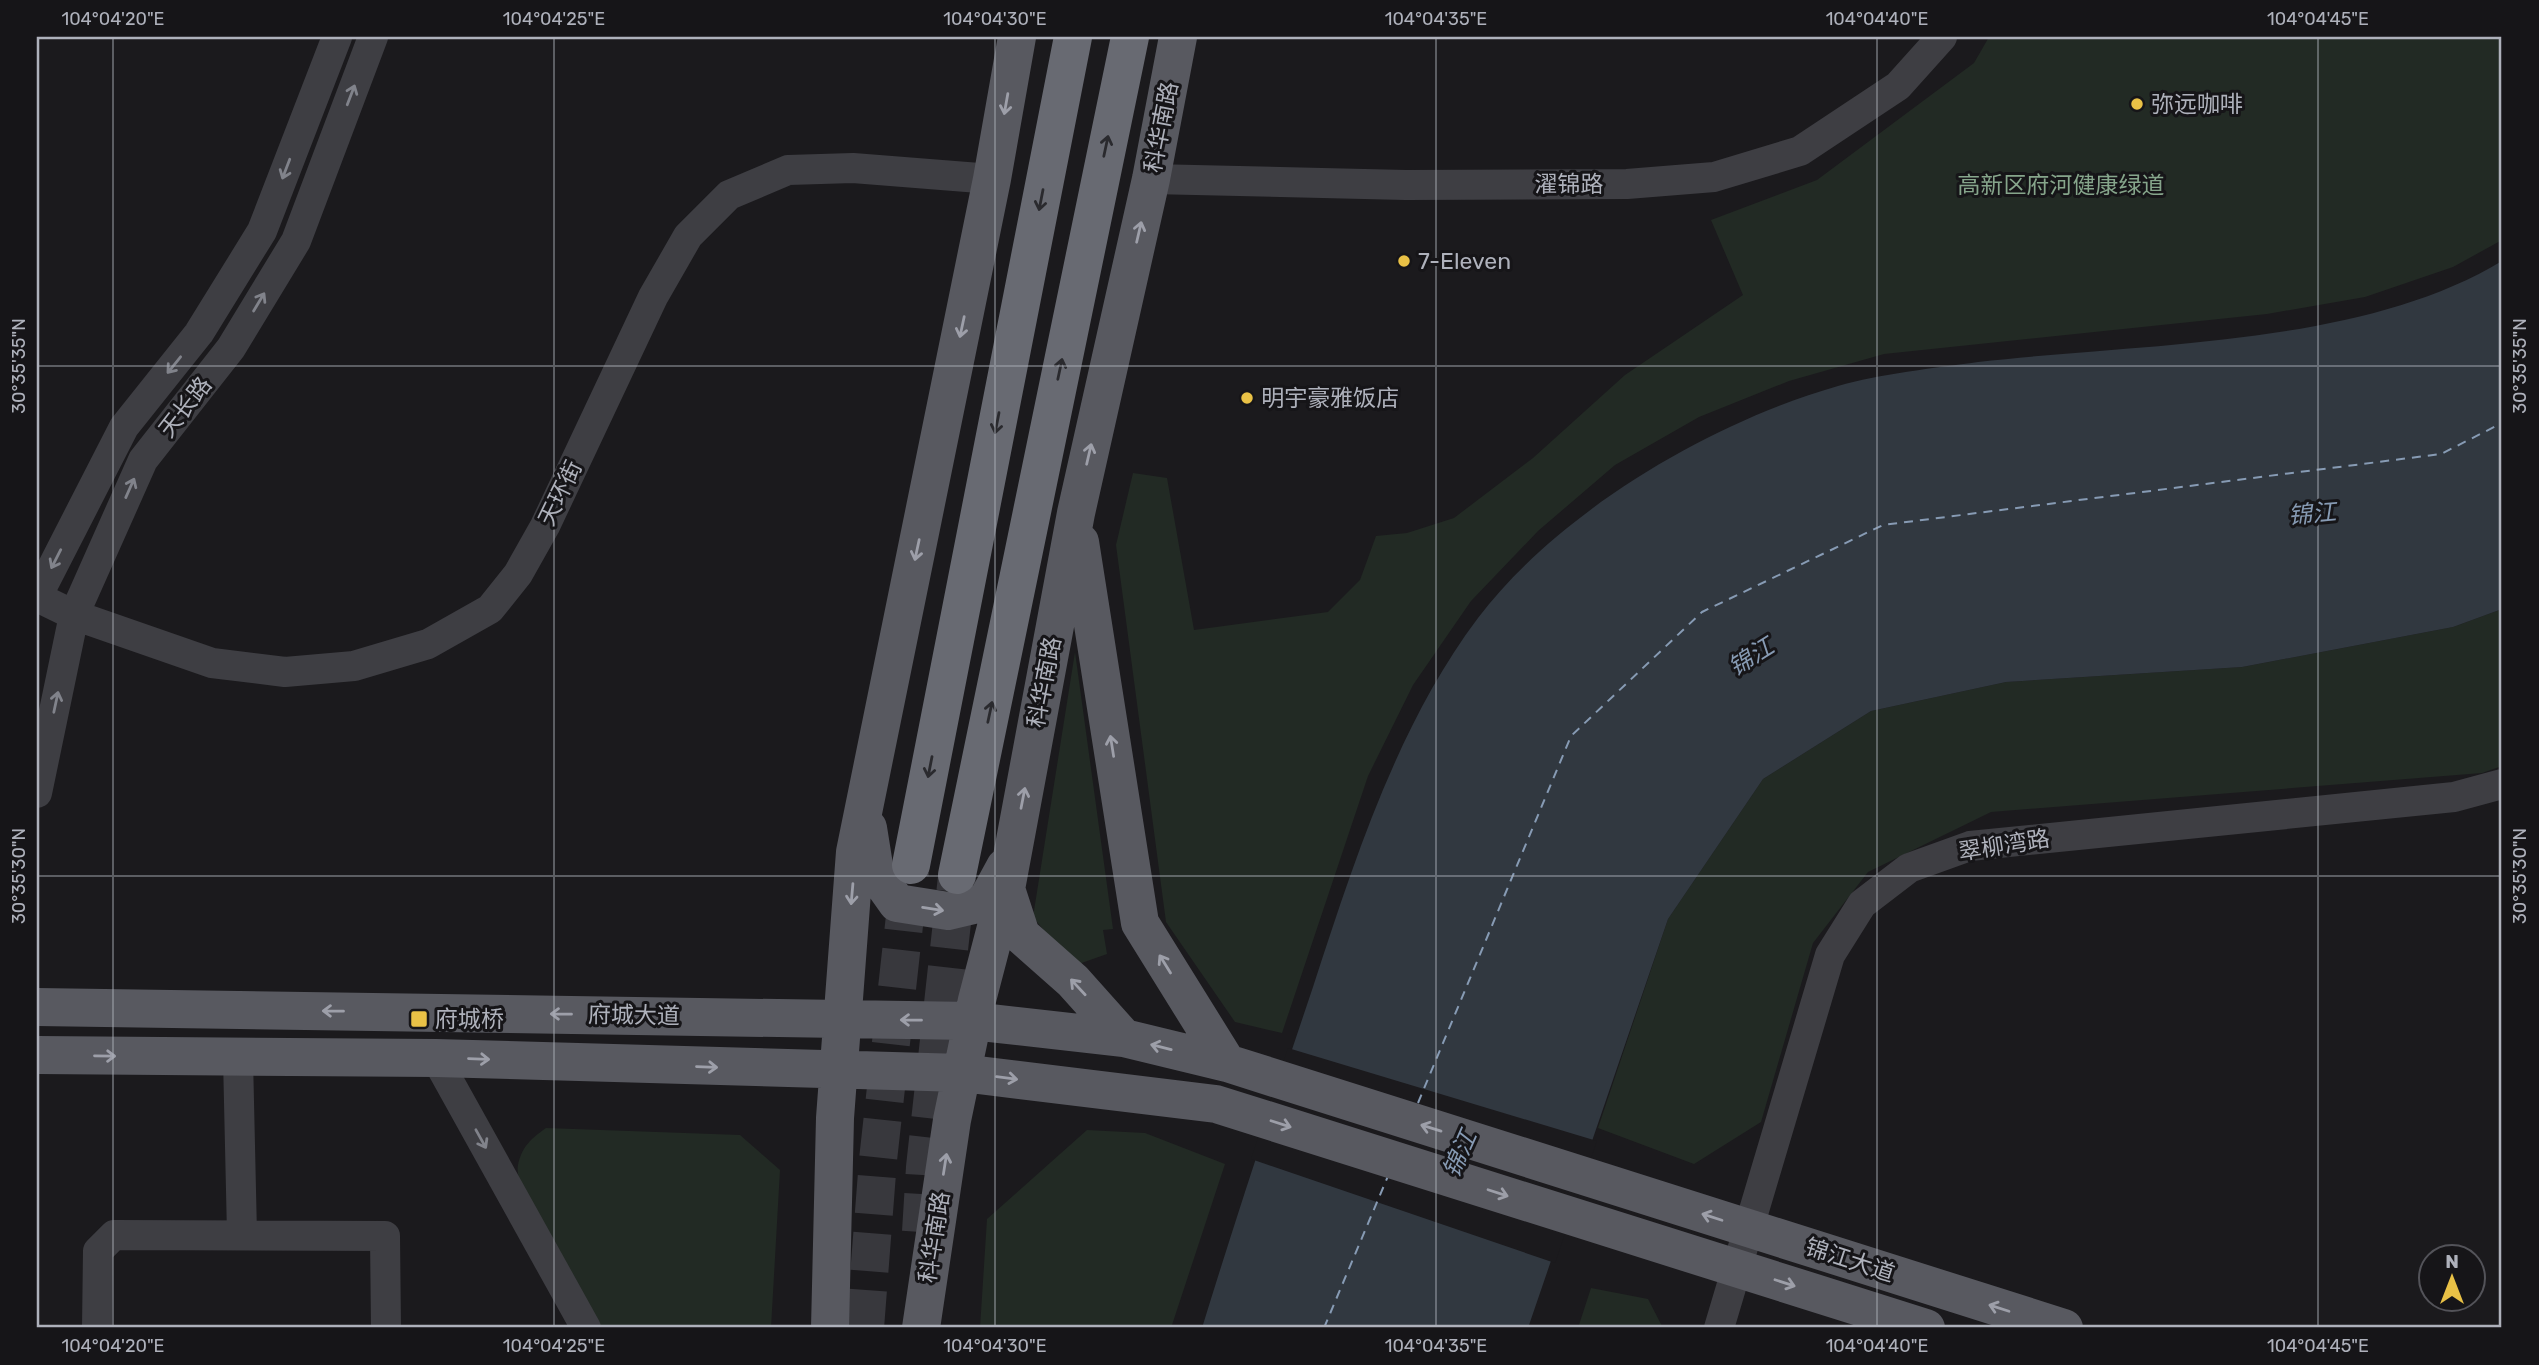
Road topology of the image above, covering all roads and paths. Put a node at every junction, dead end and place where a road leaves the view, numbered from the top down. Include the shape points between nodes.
1 (337, 37) edge
2 (373, 37) edge
3 (1017, 37) edge
4 (1073, 37) edge
5 (1130, 37) edge
6 (1178, 37) edge
7 (1942, 37) edge
8 (992, 179) junction
9 (1151, 179) junction
10 (1076, 513) junction
11 (37, 597) edge
12 (74, 614) junction
13 (2502, 784) edge
14 (37, 793) edge
15 (864, 805) junction
16 (911, 865) tunnel mouth
17 (1009, 870) junction
18 (957, 875) tunnel mouth
19 (37, 1007) edge
20 (842, 1018) junction
21 (972, 1021) junction
22 (1124, 1038) junction
23 (37, 1055) edge
24 (238, 1058) junction
25 (436, 1058) junction
26 (1227, 1063) junction
27 (838, 1071) junction
28 (962, 1073) junction
29 (1636, 1192) joint
30 (1749, 1228) junction
31 (242, 1234) junction
32 (1737, 1267) junction
33 (97, 1328) edge
34 (387, 1328) edge
35 (586, 1328) edge
36 (830, 1328) edge
37 (921, 1328) edge
38 (1718, 1328) edge
39 (1926, 1328) edge
40 (2064, 1328) edge

1 -> 11 street, 天长路 via 262,231 199,333 124,427
12 -> 2 street, 天长路 via 143,460 231,348 296,241
3 -> 8 main road
4 -> 16 highway
18 -> 5 highway, 科华南路
6 - 9 main road, 科华南路
7 - 9 street, 濯锦路 via 1898,86 1800,151 1714,177 1627,184 1406,185
8 - 12 street, 天环街 via 853,168 788,170 729,195 688,236 659,287 518,574 490,609 428,643 354,666 285,672 212,663
8 -> 15 main road
10 -> 9 main road, 科华南路
17 -> 10 main road, 科华南路
26 -> 10 main road via 1140,923
11 - 12 street, 天环街
14 -> 12 street, 天长路
13 - 30 street, 翠柳湾路 via 2454,797 1970,846 1909,869 1863,904 1830,955
15 -> 17 main road via 875,872 897,903 948,911 986,902
15 -> 20 main road via 855,852
17 - 21 main road, 科华南路
22 -> 17 main road via 1073,981 1021,935
20 -> 19 main road, 府城大道
21 -> 20 main road, 府城大道
20 - 27 main road
21 - 22 main road, 府城大道
21 - 28 main road, 科华南路
26 -> 22 main road, 府城大道
23 -> 24 main road
24 - 25 main road
24 - 31 street
25 -> 27 main road
25 -> 35 street
29 -> 26 main road, 府城大道
27 - 28 main road
27 - 36 main road
28 -> 32 main road, 锦江大道 via 1216,1104
37 -> 28 main road, 科华南路
30 -> 29 main road, 锦江大道
30 - 32 street, 翠柳湾路
40 -> 30 main road, 锦江大道
31 - 33 street via 114,1235 98,1251
31 - 34 street via 385,1236
32 - 38 street, 翠柳湾路
32 -> 39 main road, 锦江大道

